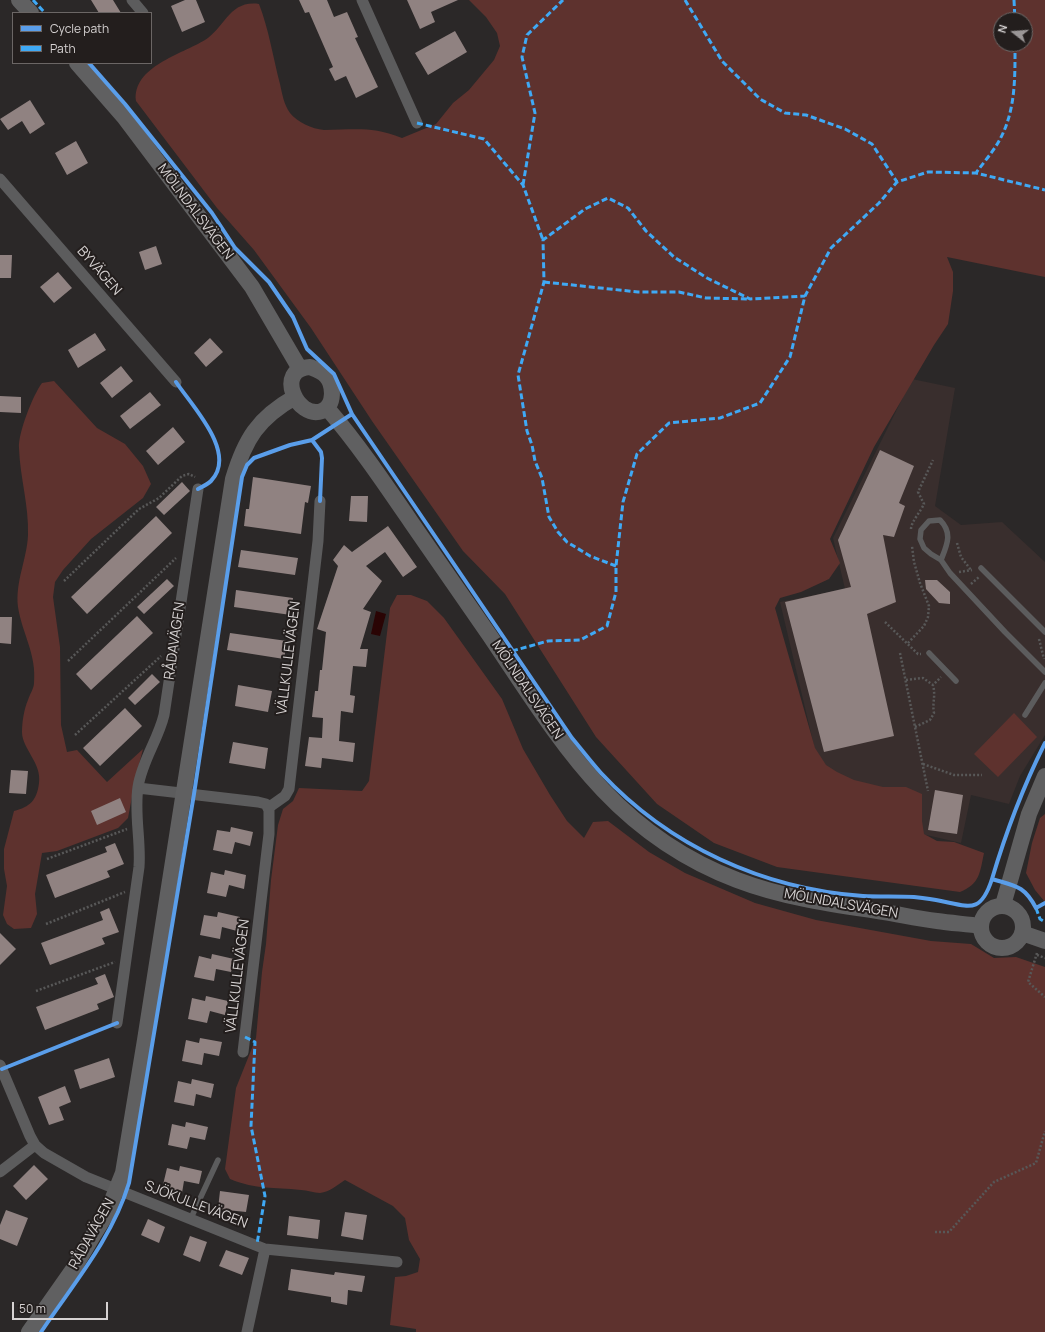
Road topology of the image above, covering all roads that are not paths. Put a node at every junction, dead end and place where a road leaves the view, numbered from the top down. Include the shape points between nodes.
1 (19, 0) edge
2 (132, 0) edge
3 (362, 0) edge
4 (30, 12) edge
5 (142, 12) edge
6 (78, 64) edge
7 (417, 124) dead end
8 (0, 179) edge
9 (300, 369) junction
10 (176, 382) dead end
11 (295, 397) junction
12 (327, 408) junction
13 (198, 489) road end
14 (320, 501) dead end
15 (941, 560) junction
16 (978, 569) road end
17 (1045, 632) edge
18 (929, 653) road end
19 (1045, 672) edge
20 (956, 681) dead end
21 (1045, 683) edge
22 (1025, 715) dead end
23 (1045, 776) edge
24 (138, 788) junction
25 (183, 793) junction
26 (268, 808) junction
27 (1003, 905) junction
28 (981, 926) junction
29 (1022, 933) junction
30 (1045, 940) edge
31 (117, 1023) dead end
32 (243, 1052) dead end
33 (0, 1065) edge
34 (35, 1145) junction
35 (218, 1160) dead end
36 (0, 1172) edge
37 (116, 1190) junction
38 (191, 1218) junction
39 (265, 1249) junction
40 (397, 1262) dead end
41 (29, 1332) edge
42 (247, 1332) edge

1 - 4 street
2 - 5 street
3 - 7 street
6 - 9 street, MÖLNDALSVÄGEN via 124,117 252,288
8 - 10 street, BYVÄGEN
9 - 11 street via 292,381
9 - 12 street via 310,368 326,376 332,392
11 - 12 street via 302,406 313,411 319,412
11 - 25 street, RÅDAVÄGEN via 269,414 258,425 243,451 233,478
12 - 28 street, MÖLNDALSVÄGEN via 352,438 556,734 599,787 625,813 666,845 695,862 738,881 773,892 852,908
13 - 24 street, RÅDAVÄGEN via 164,715 161,729 142,769
14 - 26 street, VÄLLKULLEVÄGEN via 317,548 289,790
15 - 15 lane via 949,541 948,532 940,520 929,521 921,530 920,539 924,548
15 - 19 lane via 950,573
16 - 17 lane
18 - 20 lane
21 - 22 lane
23 - 27 street via 1029,814
24 - 25 street
24 - 31 street, RÅDAVÄGEN via 136,808 139,867
25 - 26 street via 258,802 266,804
25 - 37 street, RÅDAVÄGEN via 129,1144 123,1173
26 - 32 street, VÄLLKULLEVÄGEN via 269,834
27 - 28 street via 990,909 983,917
27 - 29 street via 1013,908 1020,915
28 - 29 street via 986,941 1000,948 1012,946
29 - 30 street
33 - 34 street
34 - 36 street
34 - 37 street, SJÖKULLEVÄGEN via 56,1161
35 - 38 lane
37 - 38 street, SJÖKULLEVÄGEN
37 - 41 street, RÅDAVÄGEN via 107,1213 86,1248
38 - 39 street, SJÖKULLEVÄGEN
39 - 40 street, SJÖKULLEVÄGEN
39 - 42 street

